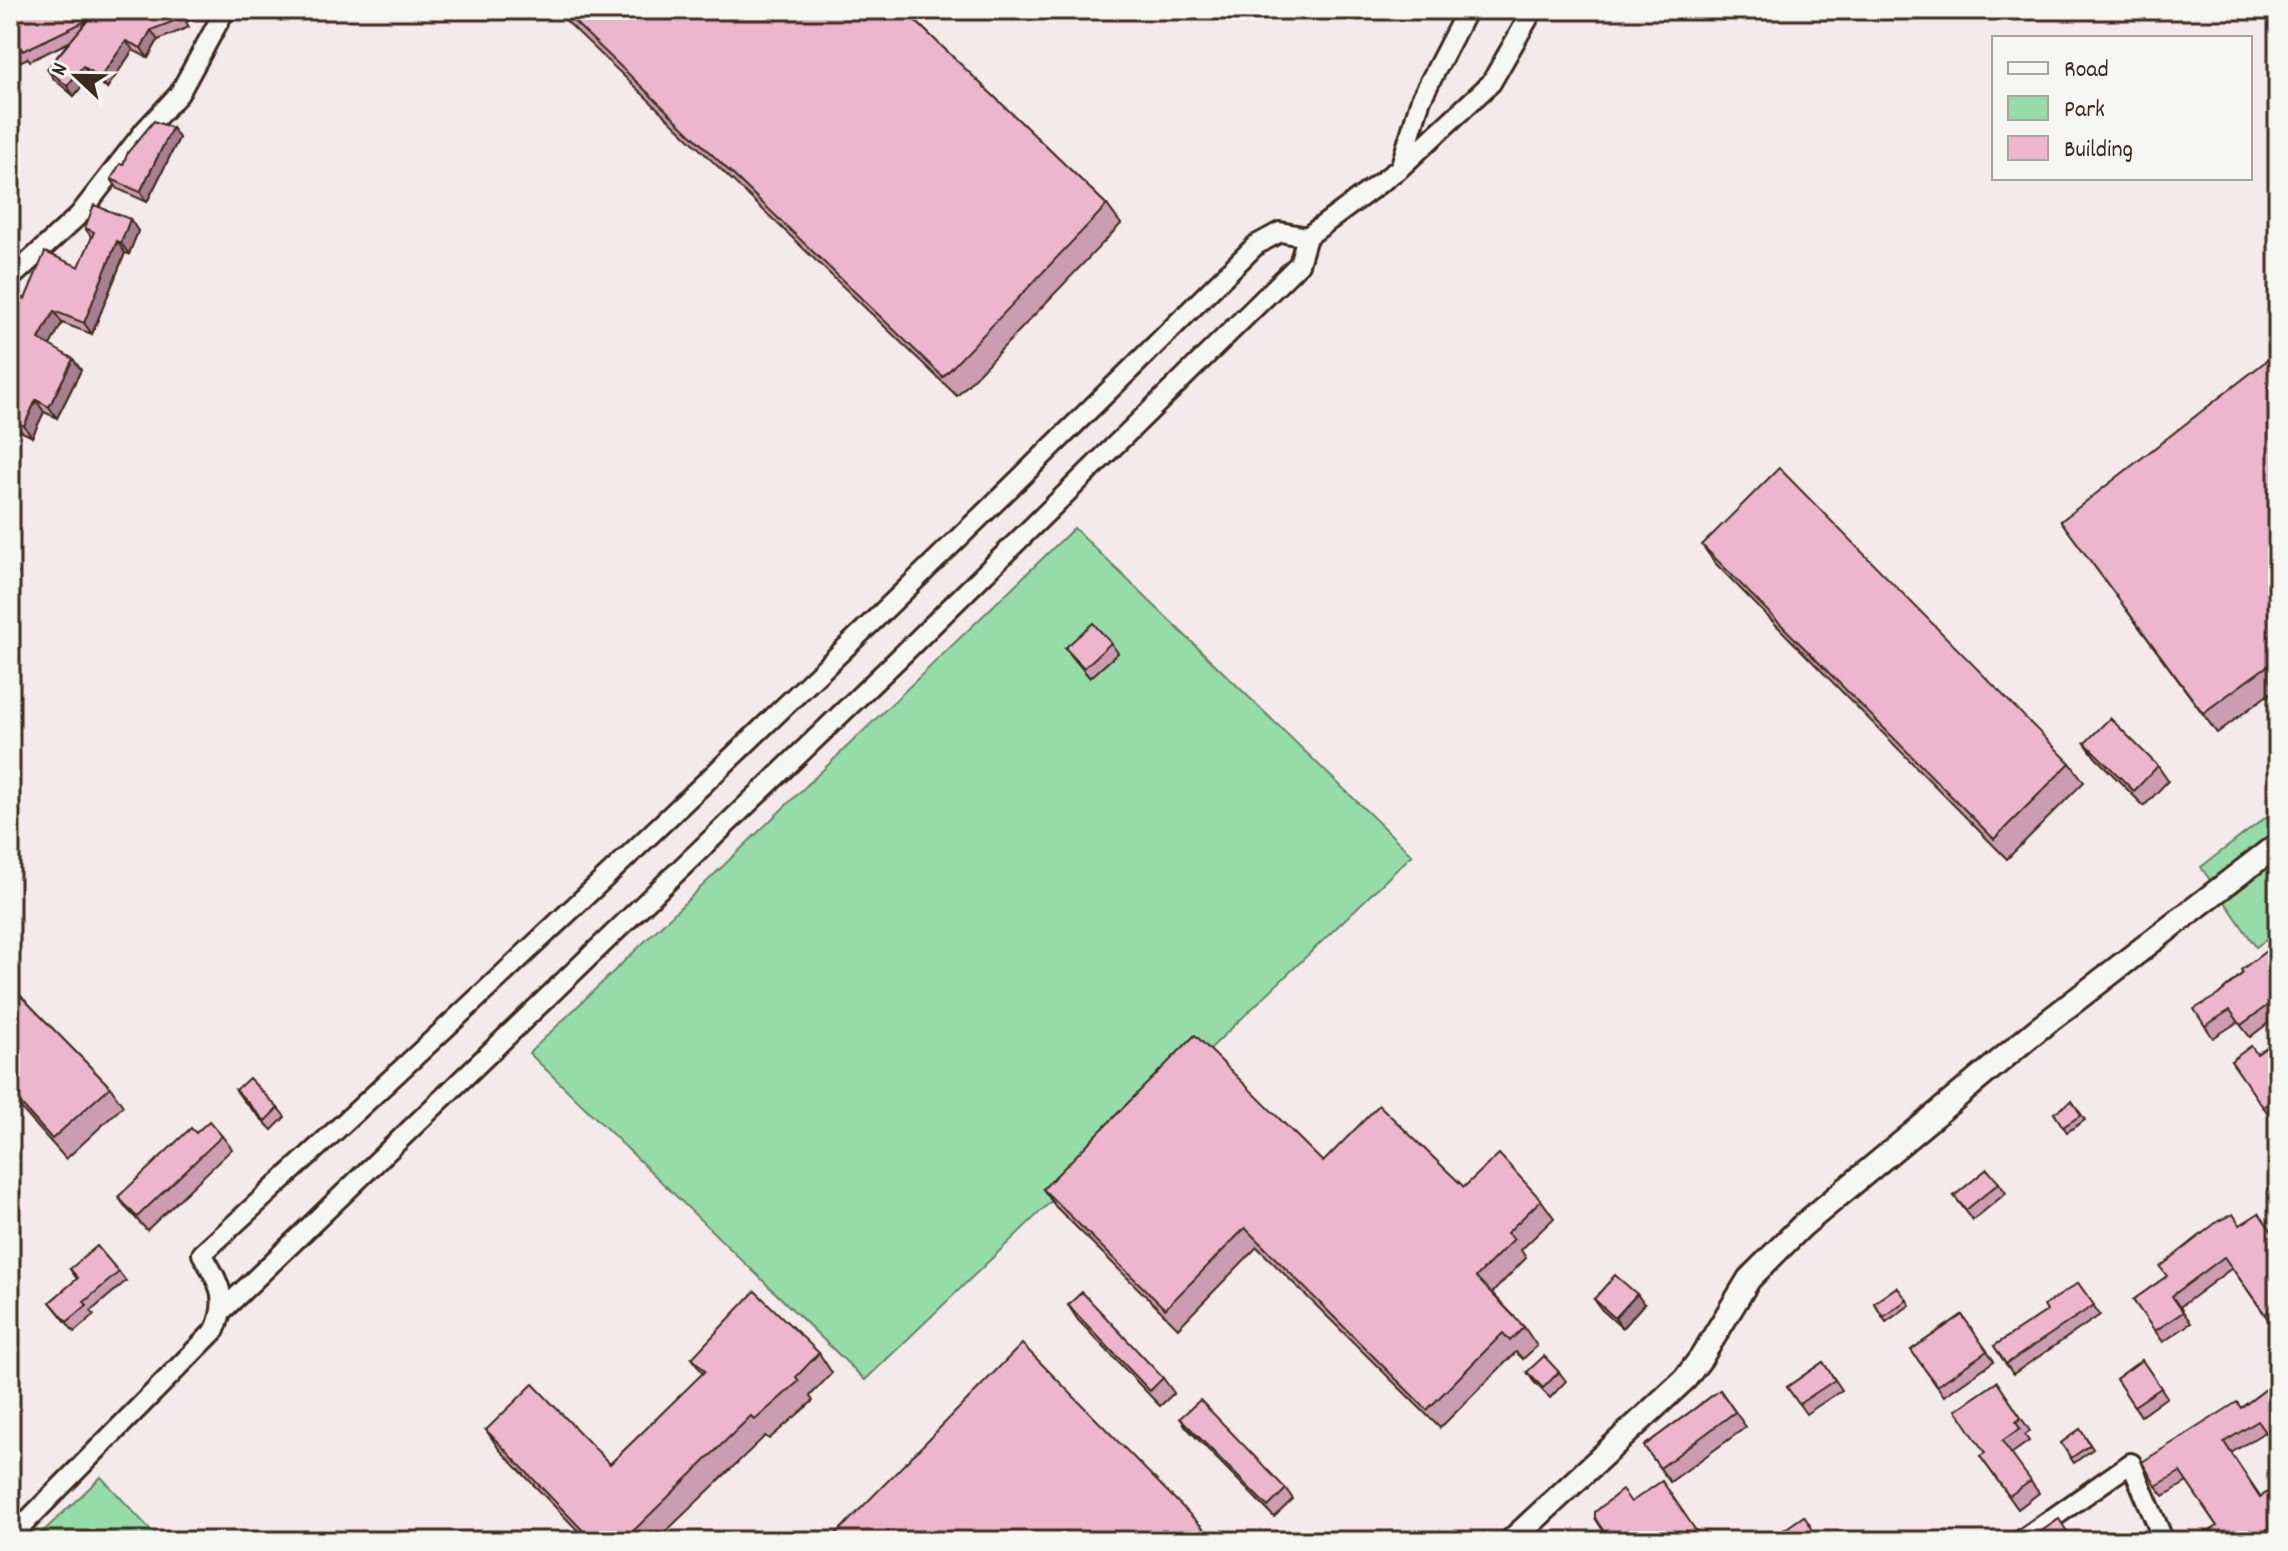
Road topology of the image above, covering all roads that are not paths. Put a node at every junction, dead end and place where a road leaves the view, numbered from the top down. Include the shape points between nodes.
1 (225, 10) edge
2 (1467, 10) edge
3 (1533, 10) edge
4 (1400, 168) junction
5 (1307, 237) junction
6 (10, 279) edge
7 (2278, 844) edge
8 (224, 1309) junction
9 (10, 1538) edge
10 (1511, 1541) edge
11 (2020, 1541) edge
12 (2164, 1541) edge

1 - 6 street via 179,94 79,215
2 - 4 street via 1421,99
3 - 4 street via 1491,83
4 - 5 street
5 - 8 street via 1299,264 1277,286
5 - 8 street via 1280,232 1256,245 450,1026 202,1254 217,1278
7 - 10 street via 2037,1030 1802,1226 1749,1279 1685,1379
8 - 9 street via 215,1330
11 - 12 street via 2131,1463

